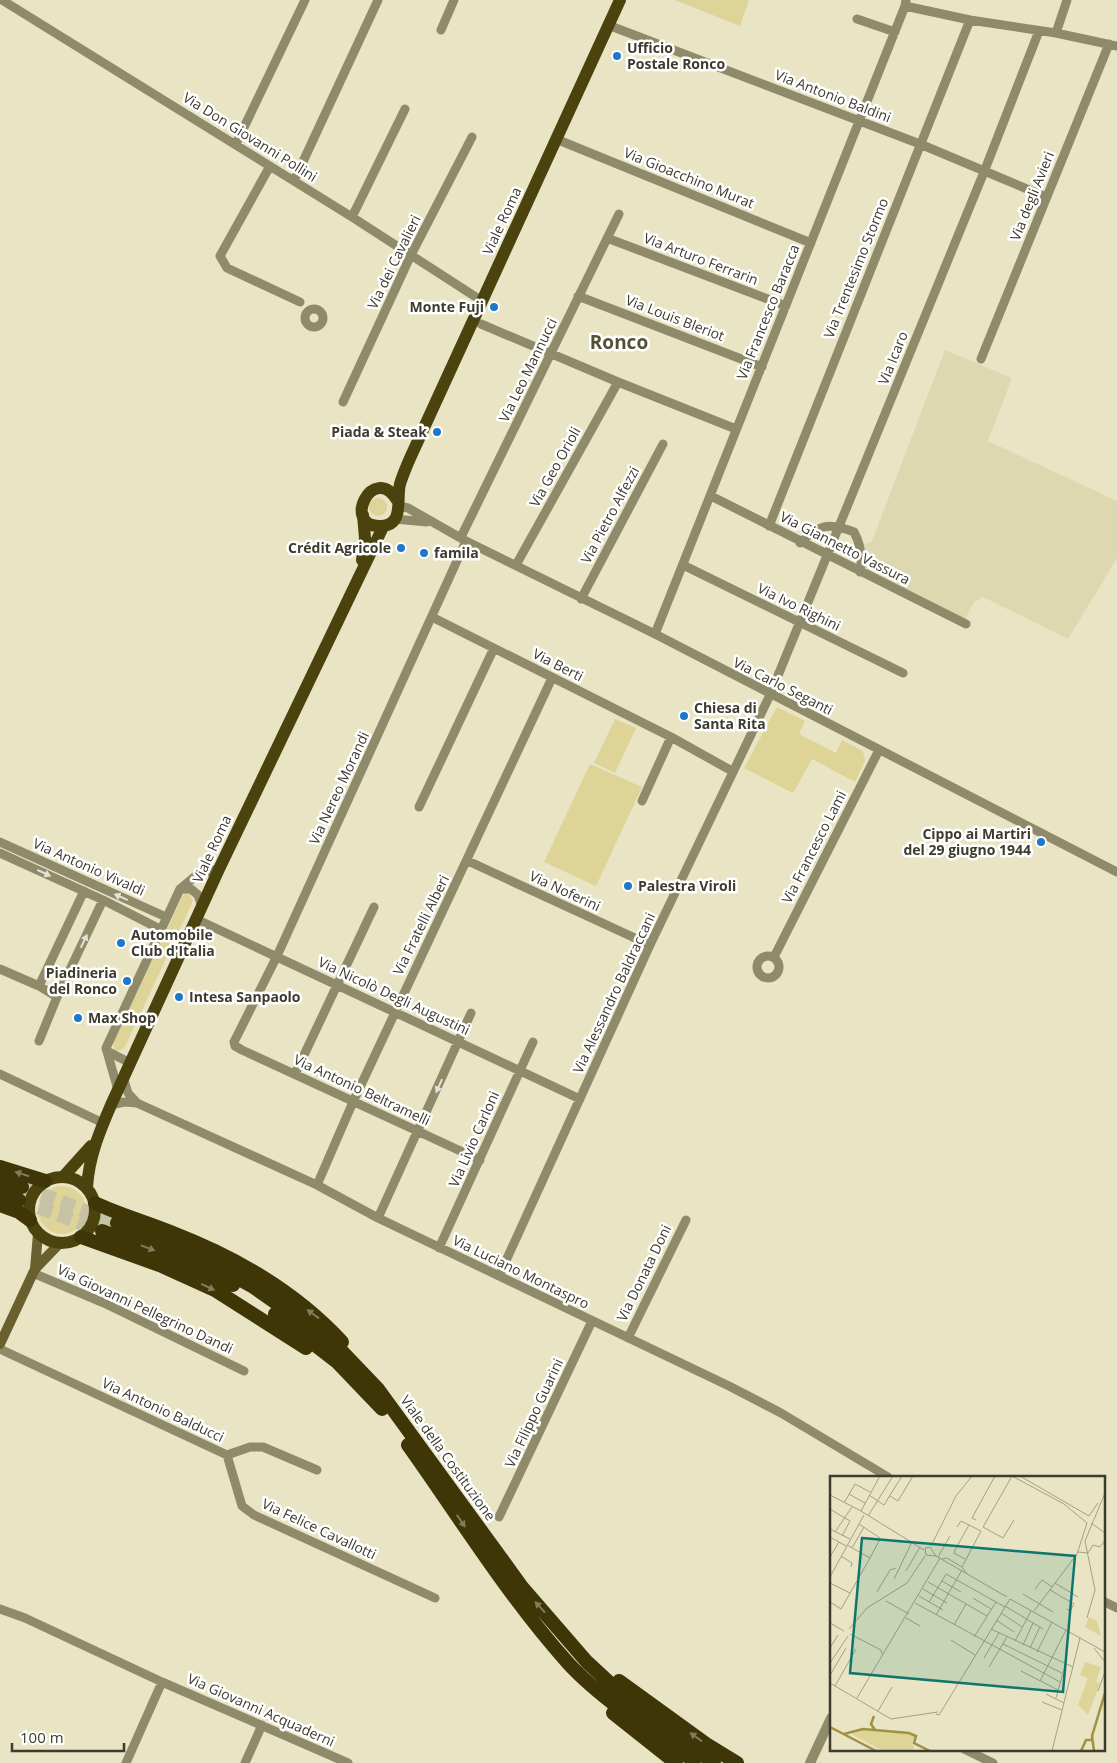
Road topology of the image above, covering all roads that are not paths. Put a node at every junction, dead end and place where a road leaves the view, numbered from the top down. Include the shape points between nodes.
1 (2, 0) edge
2 (305, 0) edge
3 (378, 0) edge
4 (454, 0) edge
5 (620, 0) edge
6 (1067, 0) edge
7 (906, 3) edge
8 (857, 19) dead end
9 (970, 20) junction
10 (608, 25) junction
11 (441, 30) dead end
12 (1039, 31) junction
13 (895, 32) junction
14 (1056, 33) junction
15 (1113, 45) edge
16 (404, 109) dead end
17 (858, 120) junction
18 (472, 137) dead end
19 (556, 139) junction
20 (236, 144) junction
21 (920, 144) junction
22 (270, 166) junction
23 (984, 172) junction
24 (294, 181) junction
25 (1046, 197) junction
26 (619, 214) dead end
27 (352, 217) junction
28 (607, 238) junction
29 (811, 243) junction
30 (410, 257) junction
31 (578, 296) junction
32 (482, 301) junction
33 (786, 306) junction
34 (311, 311) dead end
35 (481, 324) dead end
36 (552, 355) junction
37 (981, 359) dead end
38 (762, 367) junction
39 (618, 382) junction
40 (343, 402) dead end
41 (736, 428) junction
42 (663, 444) dead end
43 (411, 456) junction
44 (378, 489) junction
45 (711, 496) junction
46 (398, 503) junction
47 (363, 515) junction
48 (395, 519) junction
49 (436, 525) junction
50 (383, 526) junction
51 (768, 526) junction
52 (838, 526) junction
53 (463, 539) junction
54 (800, 543) junction
55 (827, 556) junction
56 (516, 565) junction
57 (682, 565) junction
58 (360, 569) junction
59 (860, 572) junction
60 (581, 599) junction
61 (432, 617) junction
62 (800, 623) junction
63 (966, 624) dead end
64 (655, 634) junction
65 (494, 648) junction
66 (903, 673) dead end
67 (552, 678) junction
68 (770, 695) junction
69 (671, 737) junction
70 (879, 750) junction
71 (732, 771) junction
72 (642, 801) dead end
73 (419, 807) dead end
74 (0, 842) edge
75 (0, 853) edge
76 (468, 861) junction
77 (219, 869) junction
78 (1117, 872) edge
79 (180, 889) junction
80 (84, 892) junction
81 (103, 900) junction
82 (374, 907) dead end
83 (199, 913) junction
84 (166, 917) junction
85 (160, 929) junction
86 (650, 945) junction
87 (277, 956) junction
88 (774, 957) dead end
89 (0, 969) edge
90 (337, 985) junction
91 (39, 986) junction
92 (57, 998) junction
93 (394, 1012) junction
94 (471, 1013) dead end
95 (39, 1041) dead end
96 (459, 1042) junction
97 (533, 1042) dead end
98 (234, 1044) joint
99 (107, 1051) junction
100 (130, 1063) junction
101 (520, 1070) junction
102 (0, 1074) edge
103 (295, 1074) junction
104 (123, 1077) junction
105 (118, 1090) junction
106 (580, 1099) junction
107 (353, 1102) junction
108 (137, 1103) junction
109 (111, 1104) junction
110 (103, 1123) junction
111 (418, 1131) junction
112 (94, 1142) junction
113 (480, 1160) junction
114 (0, 1167) edge
115 (64, 1176) junction
116 (0, 1179) edge
117 (45, 1181) junction
118 (317, 1186) junction
119 (87, 1188) junction
120 (0, 1192) edge
121 (94, 1203) junction
122 (0, 1205) edge
123 (378, 1218) junction
124 (30, 1220) junction
125 (686, 1220) dead end
126 (118, 1223) tunnel mouth
127 (102, 1231) tunnel mouth
128 (38, 1234) junction
129 (81, 1237) junction
130 (59, 1244) junction
131 (439, 1248) junction
132 (34, 1271) junction
133 (499, 1276) junction
134 (592, 1321) junction
135 (628, 1338) junction
136 (0, 1344) edge
137 (0, 1349) edge
138 (244, 1371) dead end
139 (377, 1396) junction
140 (227, 1455) junction
141 (317, 1470) dead end
142 (886, 1476) edge
143 (499, 1517) dead end
144 (435, 1598) dead end
145 (1104, 1602) edge
146 (0, 1608) edge
147 (1117, 1608) edge
148 (572, 1644) junction
149 (569, 1664) junction
150 (162, 1682) junction
151 (830, 1720) edge
152 (262, 1725) junction
153 (966, 1750) edge
154 (126, 1763) edge
155 (245, 1763) edge
156 (348, 1763) edge
157 (676, 1763) edge
158 (697, 1763) edge
159 (714, 1763) edge
160 (737, 1763) edge
161 (810, 1763) edge
162 (993, 1763) edge

1 - 20 street, Via Don Giovanni Pollini
2 - 20 street
3 - 24 street
4 - 11 street
5 - 10 main road, Viale Roma
6 - 14 street
7 - 9 street
7 - 13 street, Via Francesco Baracca
8 - 13 street
9 - 12 street
9 - 21 street, Via Trentesimo Stormo
10 - 17 street, Via Antonio Baldini
10 - 19 main road, Viale Roma
12 - 14 street
12 - 23 street, Via Icaro
13 - 17 street, Via Francesco Baracca
14 - 15 street
15 - 25 street, Via degli Avieri
16 - 27 street
17 - 21 street, Via Antonio Baldini
17 - 29 street, Via Francesco Baracca
18 - 30 street, Via dei Cavalieri
19 - 29 street, Via Gioacchino Murat
19 - 32 main road, Viale Roma
20 - 22 street, Via Don Giovanni Pollini
21 - 23 street, Via Antonio Baldini
21 - 51 street, Via Trentesimo Stormo
22 - 24 street, Via Don Giovanni Pollini
22 - 34 street via 220,259 227,268 300,302
23 - 25 street, Via Antonio Baldini
23 - 52 street, Via Icaro
24 - 27 street, Via Don Giovanni Pollini
25 - 37 street, Via degli Avieri
26 - 28 street, Via Leo Mannucci
27 - 30 street, Via Don Giovanni Pollini
28 - 31 street, Via Leo Mannucci
28 - 33 street, Via Arturo Ferrarin
29 - 33 street, Via Francesco Baracca
30 - 32 street, Via Don Giovanni Pollini
30 - 40 street, Via dei Cavalieri
31 - 36 street, Via Leo Mannucci
31 - 38 street, Via Louis Bleriot
32 - 43 main road, Viale Roma
33 - 38 street, Via Francesco Baracca
35 - 36 street
36 - 39 street
36 - 53 street, Via Leo Mannucci
38 - 41 street, Via Francesco Baracca
39 - 41 street
39 - 56 street, Via Geo Orioli
41 - 45 street, Via Francesco Baracca
42 - 60 street, Via Pietro Alfezzi
43 - 44 main road, Viale Roma via 397,474
43 - 46 main road, Viale Roma via 400,483
44 - 46 main road via 390,491
44 - 47 main road via 364,498
45 - 51 street, Via Giannetto Vassura
45 - 57 street, Via Francesco Baracca
46 - 48 main road
46 - 49 street, Via Carlo Seganti
47 - 50 main road via 371,524
47 - 58 main road, Viale Roma via 365,538
48 - 49 street, Via Carlo Seganti
48 - 50 main road
49 - 53 street, Via Carlo Seganti
50 - 58 main road, Viale Roma
51 - 54 street, Via Giannetto Vassura
52 - 54 street via 826,526 812,532
52 - 55 street, Via Icaro
52 - 59 street via 854,532 860,543
53 - 56 street, Via Carlo Seganti
53 - 61 street, Via Nereo Morandi
54 - 55 street, Via Giannetto Vassura
55 - 59 street, Via Giannetto Vassura
55 - 62 street, Via Icaro
56 - 60 street, Via Carlo Seganti
57 - 62 street, Via Ivo Righini
57 - 64 street, Via Francesco Baracca
58 - 77 main road, Viale Roma
59 - 63 street, Via Giannetto Vassura
60 - 64 street, Via Carlo Seganti
61 - 65 street, Via Berti
61 - 87 street, Via Nereo Morandi
62 - 66 street, Via Ivo Righini
62 - 68 street, Via Icaro
64 - 68 street, Via Carlo Seganti
65 - 67 street, Via Berti
65 - 73 street
67 - 69 street, Via Berti
67 - 76 street, Via Fratelli Alberi
68 - 70 street, Via Carlo Seganti
68 - 71 street, Via Alessandro Baldraccani
69 - 71 street, Via Berti
69 - 72 street
70 - 78 street, Via Carlo Seganti
70 - 88 street, Via Francesco Lami
71 - 86 street, Via Alessandro Baldraccani
84 -> 74 street, Via Antonio Vivaldi
75 -> 80 street, Via Antonio Vivaldi
76 - 86 street, Via Noferini
76 - 93 street, Via Fratelli Alberi
77 - 79 street via 198,874
77 - 83 main road, Viale Roma
79 - 83 street via 191,889 198,894
79 - 84 street
80 - 81 street, Via Antonio Vivaldi
80 - 91 street
81 - 85 street, Via Antonio Vivaldi
92 -> 81 street
82 - 90 street
83 - 87 street, Via Nicolò Degli Augustini
83 - 100 main road, Viale Roma
84 - 85 street
85 - 99 street
86 - 106 street, Via Alessandro Baldraccani
87 - 90 street, Via Nicolò Degli Augustini
87 - 98 street, Via Nereo Morandi
89 - 91 street
90 - 93 street, Via Nicolò Degli Augustini
90 - 103 street
91 - 92 street
92 - 95 street
93 - 96 street, Via Nicolò Degli Augustini
93 - 107 street, Via Fratelli Alberi
94 - 96 street
96 - 101 street, Via Nicolò Degli Augustini
96 -> 111 street
97 - 101 street, Via Livio Carloni
98 - 103 street, Via Antonio Beltramelli
99 - 100 street
99 - 105 street
100 - 104 main road, Viale Roma
101 - 106 street, Via Nicolò Degli Augustini
101 - 113 street, Via Livio Carloni
102 - 110 street
103 - 107 street, Via Antonio Beltramelli
104 - 105 main road, Viale Roma
104 - 108 street via 128,1093
105 - 109 main road, Viale Roma
106 - 133 street, Via Alessandro Baldraccani
107 - 111 street, Via Antonio Beltramelli
107 - 118 street, Via Fratelli Alberi
108 - 109 street, Via Luciano Montaspro
108 - 118 street, Via Luciano Montaspro
109 - 110 main road, Viale Roma
110 - 112 main road, Viale Roma
111 - 113 street, Via Antonio Beltramelli
111 - 123 street
112 - 115 main road, Viale Roma
112 - 119 main road, Viale Roma
113 - 131 street, Via Livio Carloni
117 -> 114 highway
115 - 117 main road
115 - 119 main road
116 - 120 highway via 21,1194
117 - 124 main road via 31,1198
118 - 123 street, Via Luciano Montaspro
119 - 121 main road
121 - 129 main road via 93,1222
139 -> 121 highway via 372,1372 322,1320 288,1295 230,1258
122 - 124 highway
123 - 131 street, Via Luciano Montaspro
124 - 128 main road
125 - 135 street, Via Donata Doni
126 - 139 highway, Viale della Costituzione via 194,1254 252,1286 335,1344
127 -> 139 highway, Viale della Costituzione via 177,1259 239,1288
128 - 130 main road
128 - 132 main road
129 - 130 main road
129 -> 139 highway via 162,1266 215,1290 329,1363 361,1394
130 - 132 main road
131 - 133 street, Via Luciano Montaspro
132 - 136 main road
132 - 138 street, Via Giovanni Pellegrino Dandi
133 - 134 street, Via Luciano Montaspro
134 - 135 street, Via Luciano Montaspro
134 - 143 street, Via Filippo Guarini
135 - 142 street, Via Luciano Montaspro via 781,1413
137 - 140 street, Via Antonio Balducci
148 -> 139 highway, Viale della Costituzione via 522,1587
139 -> 149 highway, Viale della Costituzione via 497,1573
140 - 141 street, Via Antonio Balducci via 250,1447 263,1447
140 - 144 street, Via Felice Cavallotti via 242,1506
145 - 147 street
146 - 150 street, Via Giovanni Acquaderni
148 - 159 highway, Viale della Costituzione via 628,1700
160 -> 148 highway via 698,1739
149 - 157 highway via 607,1707
149 - 158 highway, Viale della Costituzione via 613,1702
150 - 152 street, Via Giovanni Acquaderni
150 - 154 street
151 - 161 street
152 - 155 street
152 - 156 street, Via Giovanni Acquaderni
153 - 162 street

